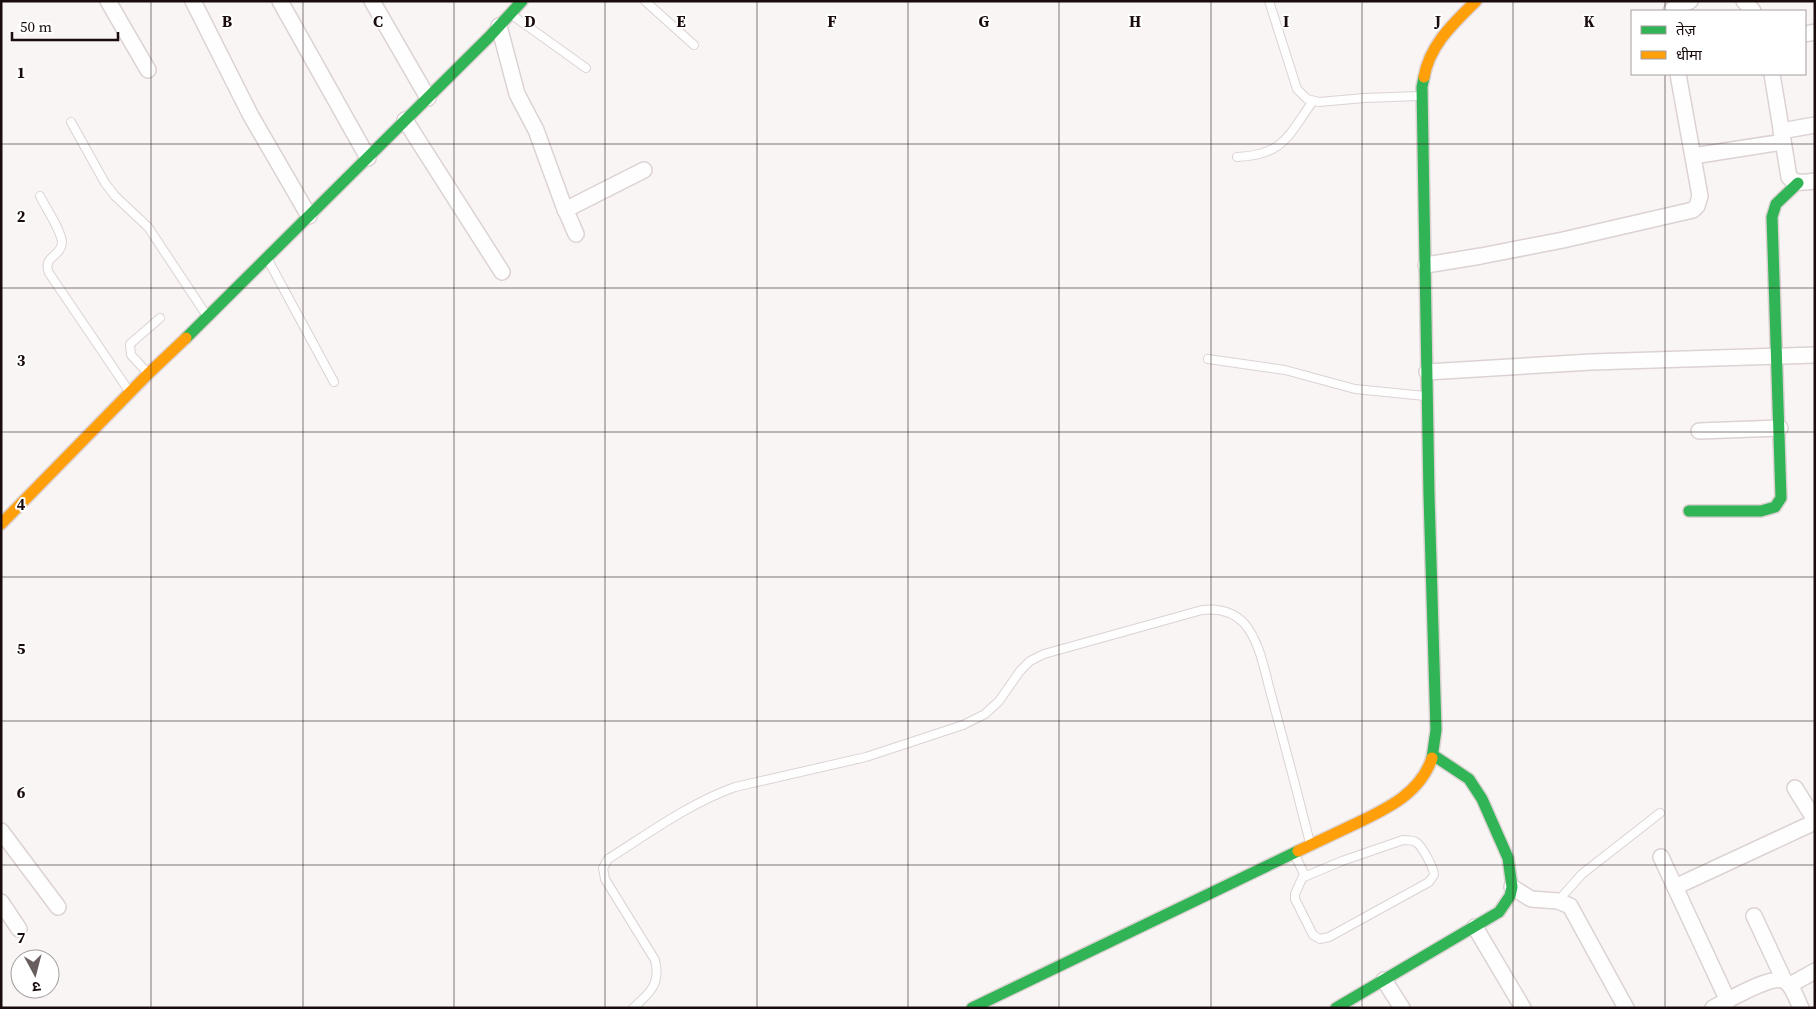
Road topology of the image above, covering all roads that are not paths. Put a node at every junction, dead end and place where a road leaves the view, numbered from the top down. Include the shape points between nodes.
1 (108, 1) edge
2 (192, 1) edge
3 (280, 1) edge
4 (372, 1) edge
5 (522, 1) edge
6 (645, 1) edge
7 (1270, 1) edge
8 (1476, 1) edge
9 (1690, 1) edge
10 (1672, 10) edge
11 (510, 14) junction
12 (499, 26) junction
13 (694, 46) dead end
14 (586, 68) dead end
15 (148, 70) dead end
16 (1678, 75) edge
17 (1772, 75) edge
18 (422, 87) junction
19 (1422, 96) junction
20 (1313, 101) junction
21 (405, 120) junction
22 (71, 122) dead end
23 (1815, 125) edge
24 (1782, 136) junction
25 (1693, 156) junction
26 (1237, 157) dead end
27 (368, 158) junction
28 (644, 170) dead end
29 (1815, 181) edge
30 (1798, 183) junction
31 (40, 196) dead end
32 (565, 210) junction
33 (309, 216) junction
34 (576, 234) dead end
35 (268, 258) junction
36 (1426, 265) junction
37 (502, 272) dead end
38 (208, 317) junction
39 (160, 318) dead end
40 (1815, 355) edge
41 (1777, 356) junction
42 (1208, 359) dead end
43 (145, 370) junction
44 (1427, 372) junction
45 (334, 382) dead end
46 (128, 388) junction
47 (1427, 396) junction
48 (1780, 428) junction
49 (1699, 431) dead end
50 (1688, 511) dead end
51 (3, 519) edge
52 (1434, 755) junction
53 (1795, 788) dead end
54 (1660, 813) dead end
55 (1815, 821) edge
56 (1, 831) edge
57 (1311, 845) junction
58 (1294, 853) junction
59 (1661, 857) dead end
60 (1304, 877) junction
61 (1512, 887) junction
62 (1675, 887) junction
63 (1558, 901) junction
64 (1, 902) edge
65 (58, 907) dead end
66 (1754, 916) dead end
67 (1475, 927) junction
68 (19, 929) dead end
69 (1815, 971) edge
70 (1384, 980) junction
71 (1787, 983) junction
72 (1728, 1001) junction
73 (633, 1008) edge
74 (972, 1008) edge
75 (1336, 1008) edge
76 (1402, 1008) edge
77 (1523, 1008) edge
78 (1626, 1008) edge
79 (1713, 1008) edge
80 (1801, 1008) edge

1 - 15 street
2 - 33 street via 251,116
3 - 27 street
4 - 18 street
5 - 11 street
6 - 13 lane
7 - 20 lane via 1297,89
8 - 19 street via 1430,54 1424,71
9 - 10 street
11 - 12 street
11 - 14 lane
12 - 18 street
12 - 32 street via 513,84 536,130
16 - 25 street
17 - 24 street
18 - 21 street
19 - 20 lane
19 - 36 street
20 - 26 lane via 1276,148
21 - 27 street
21 - 37 street
22 - 38 lane via 115,196 148,227
23 - 24 street
24 - 25 street
24 - 30 street via 1789,177
25 - 36 street via 1700,196 1693,210 1571,238
27 - 33 street
28 - 32 street
29 - 30 street
30 - 41 street via 1776,204 1772,217
31 - 46 lane via 62,243 48,262 49,273
32 - 34 street
33 - 35 street
35 - 38 street
35 - 45 lane
36 - 44 street
38 - 43 street
39 - 43 lane via 130,344 129,352
40 - 41 street
41 - 44 street
41 - 48 street
42 - 47 lane via 1285,370 1355,389
43 - 46 street
44 - 47 street
46 - 51 street
47 - 52 street
48 - 49 street
48 - 50 street via 1782,494 1777,506 1761,511
52 - 57 street via 1426,775 1412,792 1390,808
52 - 61 street via 1469,779 1482,799 1508,858
53 - 55 street
54 - 63 lane via 1582,874
55 - 62 street
56 - 65 street
57 - 58 street
57 - 73 lane via 1255,643 1243,622 1234,615 1218,609 1202,610 1044,654 1020,671 999,701 985,714 963,725 866,757 720,792 608,859 603,868 605,879 657,968 654,986
58 - 60 lane
58 - 74 street
59 - 62 street
60 - 60 lane via 1296,899 1313,935 1320,939 1429,882 1434,870 1419,845 1403,840
61 - 63 street via 1531,899
61 - 67 street via 1499,912
62 - 72 street
63 - 78 street via 1570,906
64 - 68 street
66 - 71 street
67 - 70 street
67 - 77 street
69 - 71 street
70 - 75 street
70 - 76 street
71 - 72 street via 1769,981
71 - 80 street
72 - 79 street

